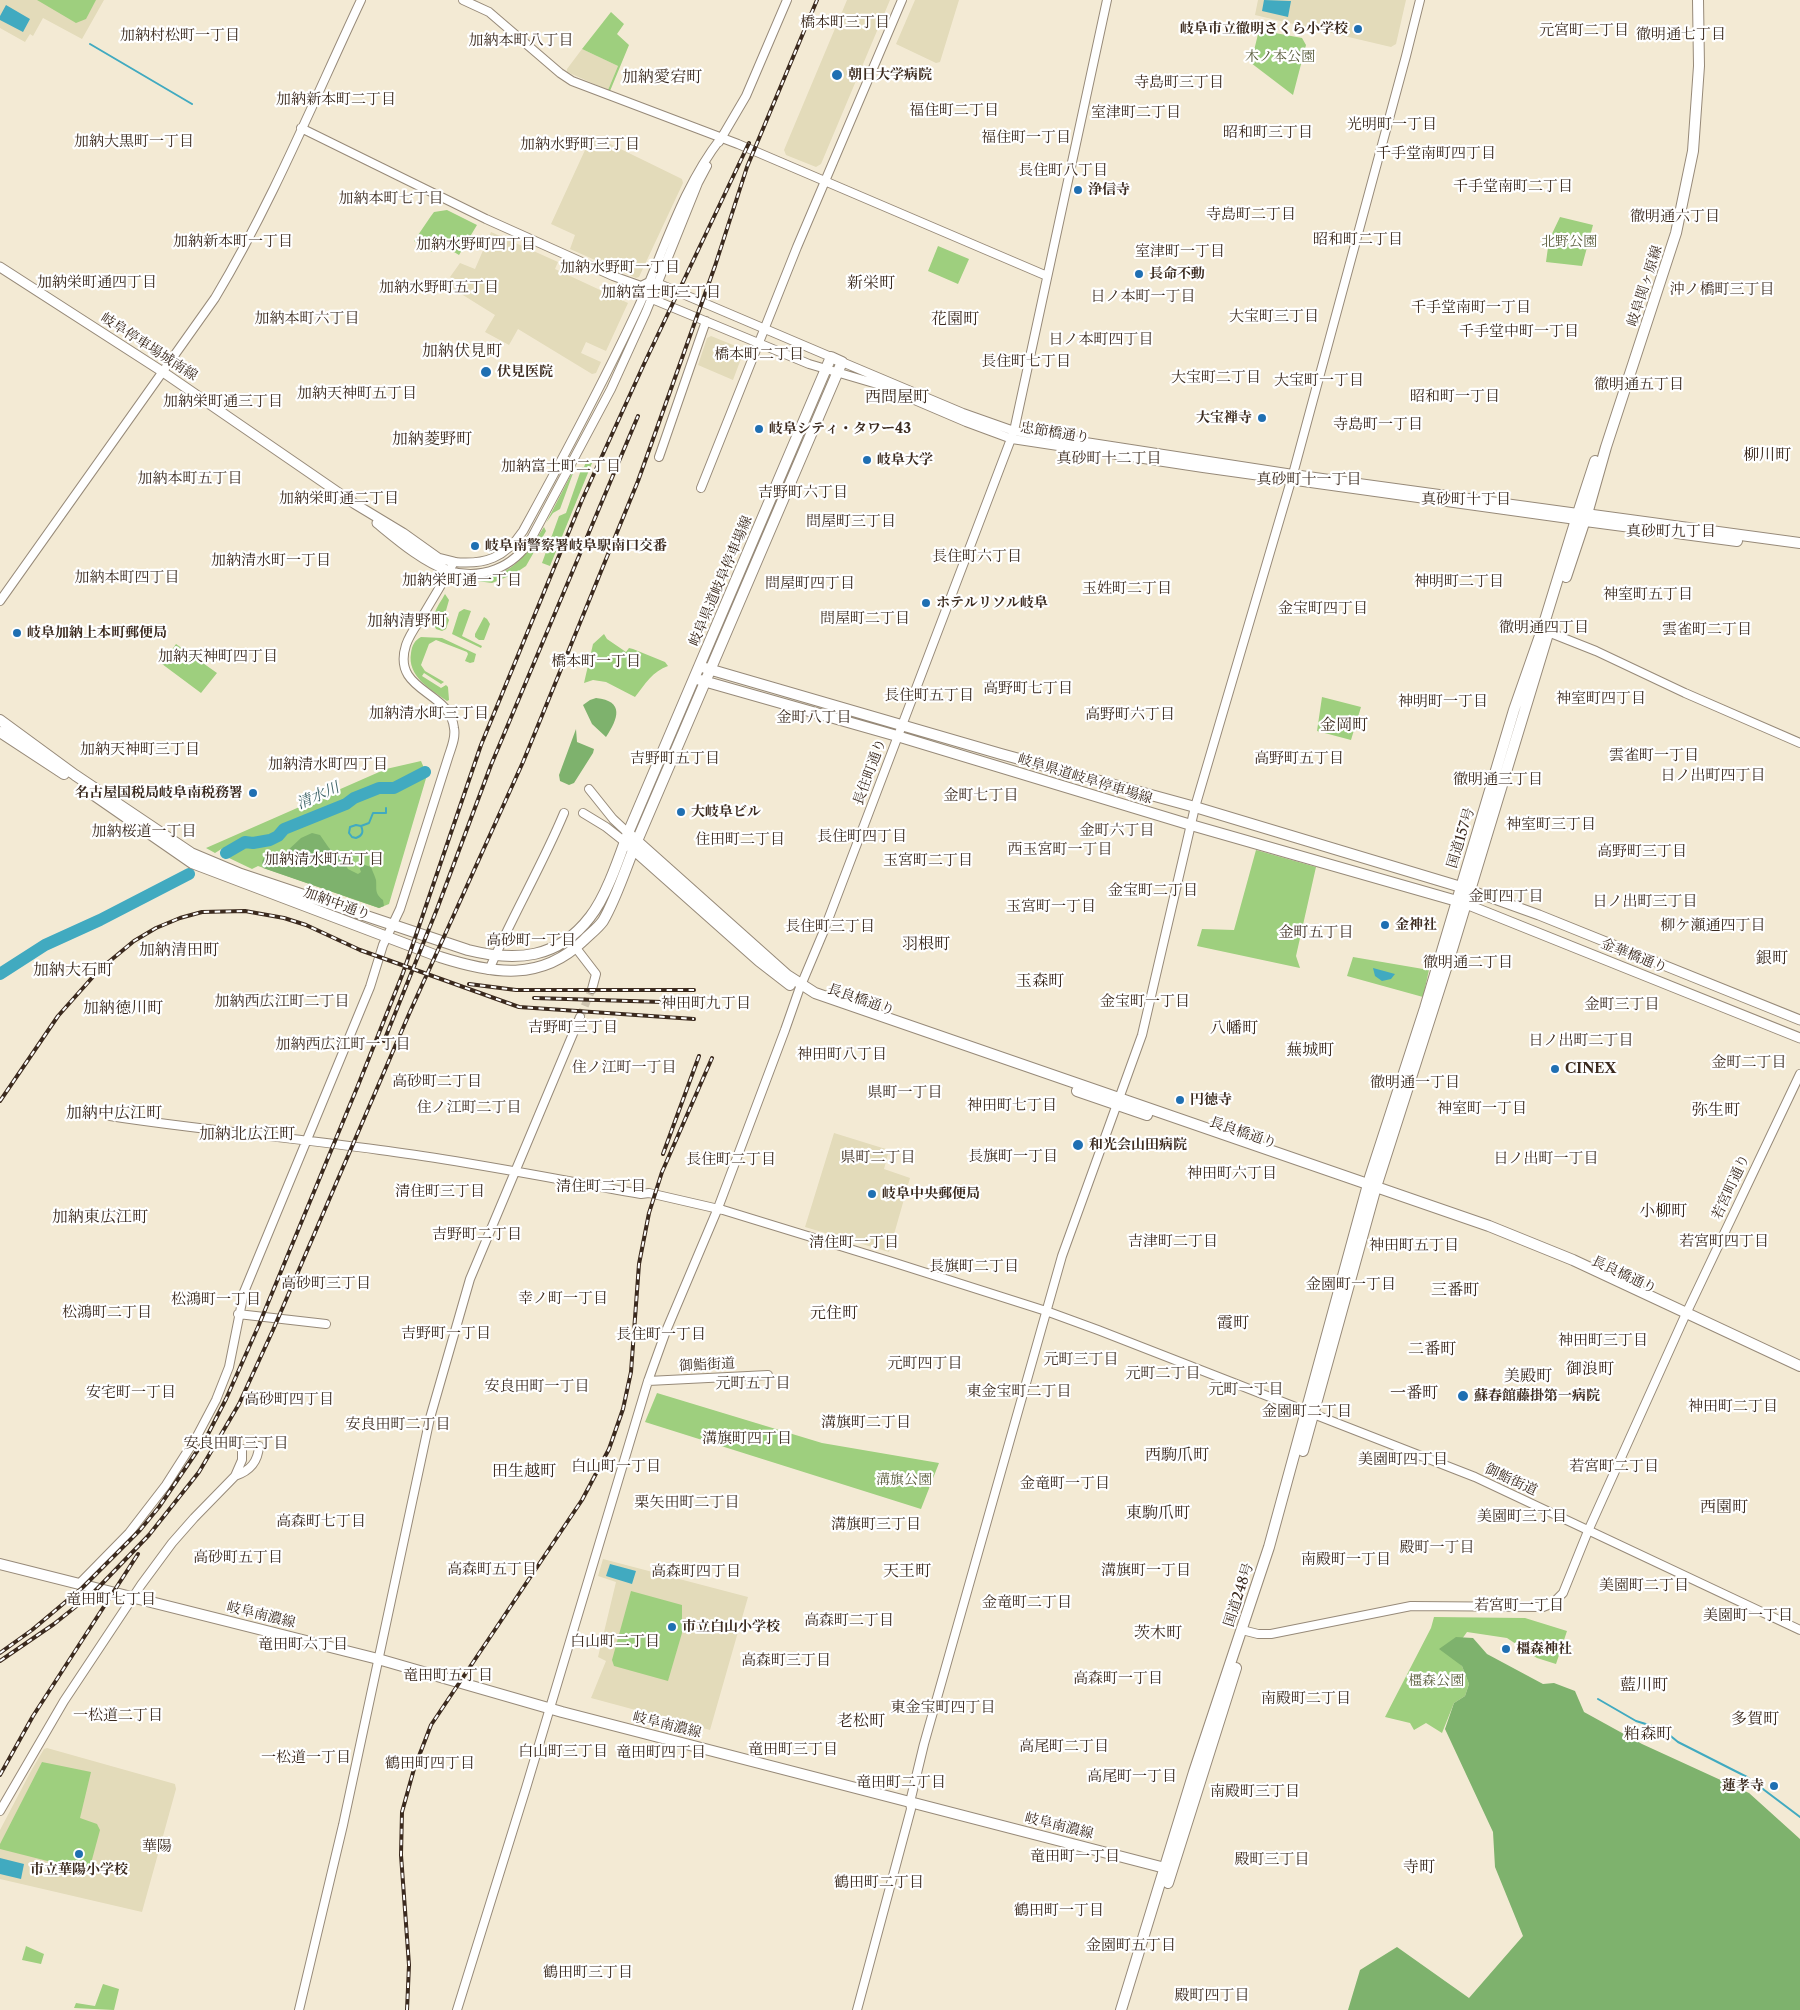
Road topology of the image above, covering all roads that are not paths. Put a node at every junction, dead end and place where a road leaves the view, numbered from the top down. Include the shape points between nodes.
1 (361, 0) edge
2 (463, 0) edge
3 (787, 0) edge
4 (902, 0) edge
5 (1107, 0) edge
6 (1420, 0) edge
7 (1692, 0) edge
8 (1698, 0) edge
9 (301, 128) junction
10 (721, 138) junction
11 (824, 182) junction
12 (0, 267) edge
13 (1047, 276) junction
14 (653, 282) junction
15 (643, 290) junction
16 (652, 299) junction
17 (706, 321) junction
18 (764, 330) junction
19 (758, 344) junction
20 (830, 357) junction
21 (842, 362) junction
22 (825, 370) junction
23 (163, 372) junction
24 (838, 373) junction
25 (1013, 435) junction
26 (660, 457) dead end
27 (1292, 477) junction
28 (701, 488) dead end
29 (355, 504) junction
30 (1582, 517) junction
31 (1620, 527) junction
32 (1800, 543) edge
33 (1577, 545) junction
34 (1800, 550) edge
35 (454, 562) junction
36 (449, 571) junction
37 (0, 601) edge
38 (1546, 631) junction
39 (700, 666) junction
40 (711, 670) junction
41 (694, 678) junction
42 (705, 682) junction
43 (0, 720) edge
44 (903, 725) junction
45 (0, 732) edge
46 (897, 736) junction
47 (1800, 743) edge
48 (589, 788) dead end
49 (1195, 808) junction
50 (564, 813) dead end
51 (583, 813) dead end
52 (1191, 825) junction
53 (626, 838) junction
54 (636, 845) junction
55 (1465, 888) junction
56 (1462, 902) junction
57 (393, 924) junction
58 (386, 937) junction
59 (576, 948) junction
60 (495, 956) junction
61 (489, 970) junction
62 (800, 988) junction
63 (592, 989) tunnel mouth
64 (580, 1017) tunnel mouth
65 (1800, 1020) edge
66 (1800, 1038) edge
67 (1800, 1074) edge
68 (1117, 1102) junction
69 (110, 1116) dead end
70 (307, 1140) junction
71 (515, 1172) junction
72 (1371, 1188) junction
73 (718, 1208) junction
74 (1046, 1311) junction
75 (238, 1314) junction
76 (1686, 1316) junction
77 (326, 1324) dead end
78 (1800, 1366) edge
79 (1800, 1373) edge
80 (768, 1375) dead end
81 (648, 1381) junction
82 (1310, 1412) junction
83 (259, 1446) dead end
84 (242, 1449) dead end
85 (235, 1476) junction
86 (1588, 1531) junction
87 (0, 1564) edge
88 (0, 1569) edge
89 (79, 1584) junction
90 (131, 1599) junction
91 (1800, 1630) edge
92 (1245, 1631) junction
93 (377, 1662) junction
94 (548, 1710) junction
95 (910, 1805) junction
96 (0, 1811) edge
97 (1167, 1870) junction
98 (299, 2010) edge
99 (457, 2010) edge
100 (857, 2010) edge
101 (1121, 2010) edge
102 (1128, 2010) edge

1 - 9 street
2 - 10 street via 489,12 572,81
3 - 10 street via 746,96
4 - 11 street
5 - 13 street, 長住町通り
6 - 27 street
7 - 30 main road, 岐阜関ヶ原線 via 1694,66 1688,150 1669,232
8 - 30 main road, 岐阜関ヶ原線 via 1699,66 1693,151 1676,233
9 - 15 street, 忠節橋通り
9 - 23 street via 242,254
10 - 11 street
10 - 14 street via 693,180
11 - 13 street
11 - 18 street
12 - 23 main road, 岐阜停車場城南線
13 - 25 street, 長住町通り
14 - 15 street
14 - 16 street
14 - 18 street
15 - 16 street, 忠節橋通り
15 - 35 street via 602,384 518,539 491,560 473,564
16 - 17 street, 忠節橋通り
16 - 36 street via 607,398 526,547 498,570 470,574
17 - 19 street, 忠節橋通り
17 - 26 street
18 - 19 street
18 - 20 street
19 - 22 street, 忠節橋通り
19 - 28 street
20 - 21 main road
20 - 22 main road, 岐阜県道岐阜停車場線
21 - 24 main road, 岐阜県道岐阜停車場線
21 - 25 street, 忠節橋通り
22 - 24 street, 忠節橋通り
22 - 39 main road, 岐阜県道岐阜停車場線
23 - 29 main road, 岐阜停車場城南線
23 - 37 street
24 - 25 street, 忠節橋通り via 877,384 950,416
24 - 40 main road, 岐阜県道岐阜停車場線
25 - 27 street, 忠節橋通り
25 - 44 street, 長住町通り
27 - 30 street, 忠節橋通り
27 - 49 street
29 - 35 main road, 岐阜停車場城南線 via 438,558
29 - 36 main road, 岐阜停車場城南線 via 400,541 434,565
30 - 31 main road
30 - 32 main road
30 - 33 main road, 国道157号
30 - 38 main road, 国道157号
31 - 33 main road via 1592,528 1584,533
31 - 34 main road
33 - 38 main road, 国道157号
35 - 36 street
36 - 57 street via 406,646 405,670 410,680 448,711 454,738
38 - 47 street
38 - 55 main road, 国道157号 via 1514,710
39 - 40 main road, 岐阜県道岐阜停車場線
39 - 41 main road, 岐阜県道岐阜停車場線
40 - 42 main road, 岐阜県道岐阜停車場線
40 - 44 main road, 岐阜県道岐阜停車場線
41 - 42 main road, 岐阜県道岐阜停車場線
41 - 53 main road, 岐阜県道岐阜停車場線
42 - 46 main road, 岐阜県道岐阜停車場線
42 - 54 main road, 岐阜県道岐阜停車場線
43 - 57 main road, 加納中通り via 191,853 240,874
44 - 46 street, 長住町通り
44 - 49 main road, 岐阜県道岐阜停車場線
45 - 58 main road, 加納中通り via 192,863
46 - 52 main road, 岐阜県道岐阜停車場線
46 - 62 street, 長住町通り
48 - 53 street
49 - 52 street
49 - 55 main road, 岐阜県道岐阜停車場線
50 - 60 street
51 - 53 street
52 - 56 main road, 岐阜県道岐阜停車場線
52 - 68 street via 1142,1034
53 - 54 main road, 長良橋通り
53 - 60 main road, 加納中通り via 591,916 577,932 556,946 526,957
54 - 59 main road, 加納中通り via 602,922
54 - 62 main road, 長良橋通り
55 - 56 main road, 国道157号
55 - 65 main road, 金華橋通り
56 - 66 main road, 金華橋通り
56 - 72 main road, 国道157号 via 1425,1008
57 - 58 street
57 - 60 main road, 加納中通り
58 - 61 main road, 加納中通り via 452,961
58 - 70 street via 370,987
59 - 61 main road, 加納中通り via 561,960 542,967 516,971
59 - 63 street via 596,974
60 - 61 street
62 - 68 main road, 長良橋通り
62 - 73 street, 長住町通り
64 - 71 street
67 - 76 street, 若宮町通り
68 - 72 main road, 長良橋通り
68 - 74 street
69 - 70 street, 御鮨街道
70 - 71 street, 御鮨街道
70 - 75 street via 244,1292
71 - 73 street, 御鮨街道 via 649,1193
71 - 93 street via 470,1279 430,1418
72 - 76 main road, 長良橋通り via 1573,1260
72 - 82 main road, 国道248号
73 - 74 street, 御鮨街道
73 - 81 street, 長住町通り
74 - 82 street, 御鮨街道
74 - 95 street
75 - 77 street
75 - 89 street via 229,1367 196,1438 166,1485 129,1533
76 - 78 main road, 長良橋通り
76 - 79 main road, 長良橋通り
76 - 86 street, 若宮町通り
80 - 81 street, 御鮨街道
81 - 94 street, 長住町通り
82 - 86 street, 御鮨街道 via 1474,1477
82 - 92 main road, 国道248号
83 - 85 street via 256,1462 245,1473
84 - 85 street via 242,1460
85 - 90 street via 172,1543
86 - 91 street, 御鮨街道
86 - 92 street, 若宮町通り via 1563,1593 1543,1607 1411,1606 1271,1634
87 - 89 main road, 岐阜南濃線
88 - 90 main road, 岐阜南濃線
89 - 90 main road, 岐阜南濃線
90 - 93 main road, 岐阜南濃線
90 - 96 street via 58,1709
92 - 97 main road, 国道248号
93 - 94 main road, 岐阜南濃線
93 - 98 street
94 - 95 main road, 岐阜南濃線
94 - 99 street, 長住町通り
95 - 97 main road, 岐阜南濃線
95 - 100 street
97 - 101 main road, 国道248号
97 - 102 main road, 国道248号

